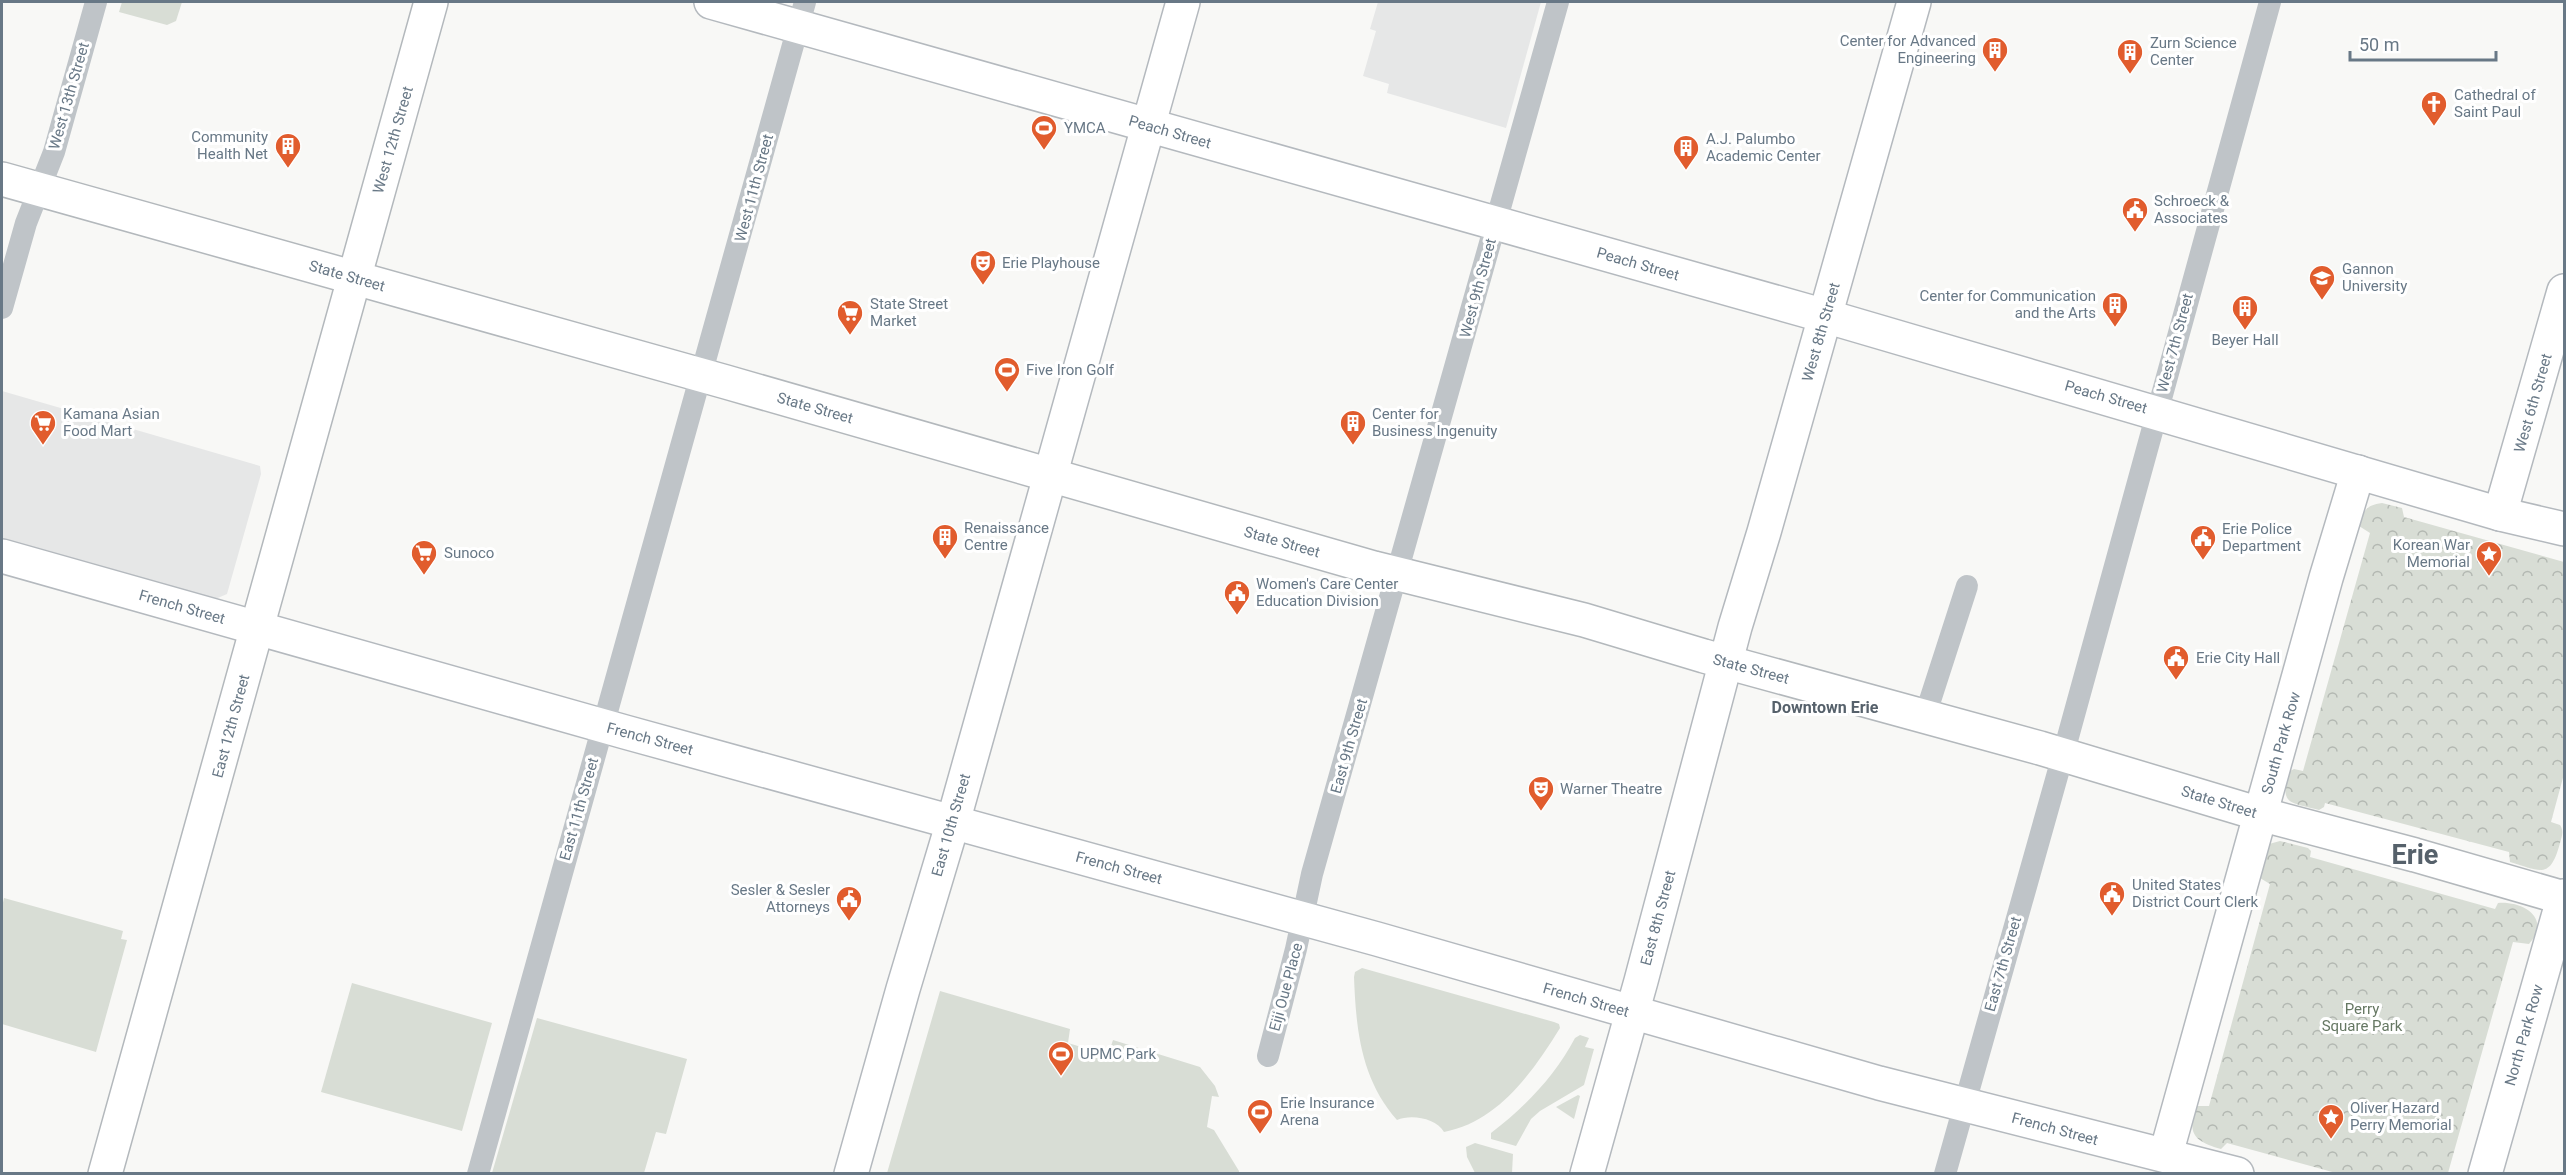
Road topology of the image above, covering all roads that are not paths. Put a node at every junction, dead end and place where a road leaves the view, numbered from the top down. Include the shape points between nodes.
1 (96, 2) edge
2 (431, 2) edge
3 (711, 2) edge
4 (1183, 2) edge
5 (1558, 2) edge
6 (1914, 2) edge
7 (2270, 2) edge
8 (802, 14) edge
9 (1148, 127) junction
10 (2, 179) edge
11 (39, 190) junction
12 (1496, 224) junction
13 (355, 278) junction
14 (2565, 291) edge
15 (2, 308) edge
16 (1825, 316) junction
17 (702, 375) junction
18 (2156, 412) junction
19 (2358, 472) junction
20 (1050, 475) junction
21 (2500, 514) junction
22 (2565, 529) edge
23 (2, 556) edge
24 (1398, 574) junction
25 (1967, 586) dead end
26 (257, 628) junction
27 (1727, 662) junction
28 (1925, 716) junction
29 (603, 725) junction
30 (2063, 755) junction
31 (2260, 814) junction
32 (953, 822) junction
33 (2564, 897) edge
34 (1303, 918) junction
35 (1632, 1013) junction
36 (1268, 1056) dead end
37 (1963, 1104) junction
38 (2166, 1154) junction
39 (105, 1173) edge
40 (478, 1173) edge
41 (851, 1173) edge
42 (1587, 1173) edge
43 (1945, 1173) edge
44 (2237, 1173) edge
45 (2485, 1173) edge

1 - 11 street, West 13th Street via 54,152
2 - 13 main road, West 12th Street
3 - 8 main road, Peach Street
4 - 9 main road, East 10th Street
5 - 12 street, West 9th Street
6 - 16 main road, West 8th Street
7 - 18 street, West 7th Street
8 - 9 main road, Peach Street
8 - 17 street, West 11th Street
9 - 12 main road, Peach Street
9 - 20 main road, East 10th Street
10 - 11 main road, State Street
11 - 13 main road, State Street
11 - 15 street, West 13th Street
12 - 16 main road, Peach Street
12 - 24 street, West 9th Street
13 - 17 main road, State Street
13 - 26 main road, East 12th Street
14 - 21 main road, West 6th Street
16 - 18 main road, Peach Street
16 - 27 main road, West 8th Street
17 - 20 main road, State Street
17 - 29 street, East 11th Street
18 - 19 main road, Peach Street
18 - 30 street, West 7th Street
19 - 21 main road, Peach Street
19 - 31 main road, South Park Row
20 - 24 main road, State Street
20 - 32 main road, East 10th Street
21 - 22 main road, Peach Street
23 - 26 main road, French Street
24 - 27 main road, State Street via 1584,620
24 - 34 street, East 9th Street via 1312,874
25 - 28 street
26 - 29 main road, French Street
26 - 39 main road, East 12th Street
27 - 28 main road, State Street
27 - 35 main road, East 8th Street
28 - 30 main road, State Street
29 - 32 main road, French Street
29 - 40 street, East 11th Street
30 - 31 main road, State Street
30 - 37 street, East 7th Street
31 - 33 main road, State Street
31 - 38 main road, South Park Row
32 - 34 main road, French Street
32 - 41 main road, East 10th Street
33 - 45 main road, North Park Row
34 - 35 main road, French Street
34 - 36 street, Eiji Oue Place
35 - 37 main road, French Street
35 - 42 main road, East 8th Street
37 - 38 main road, French Street via 2133,1149
37 - 43 street, East 7th Street
38 - 44 main road, French Street

